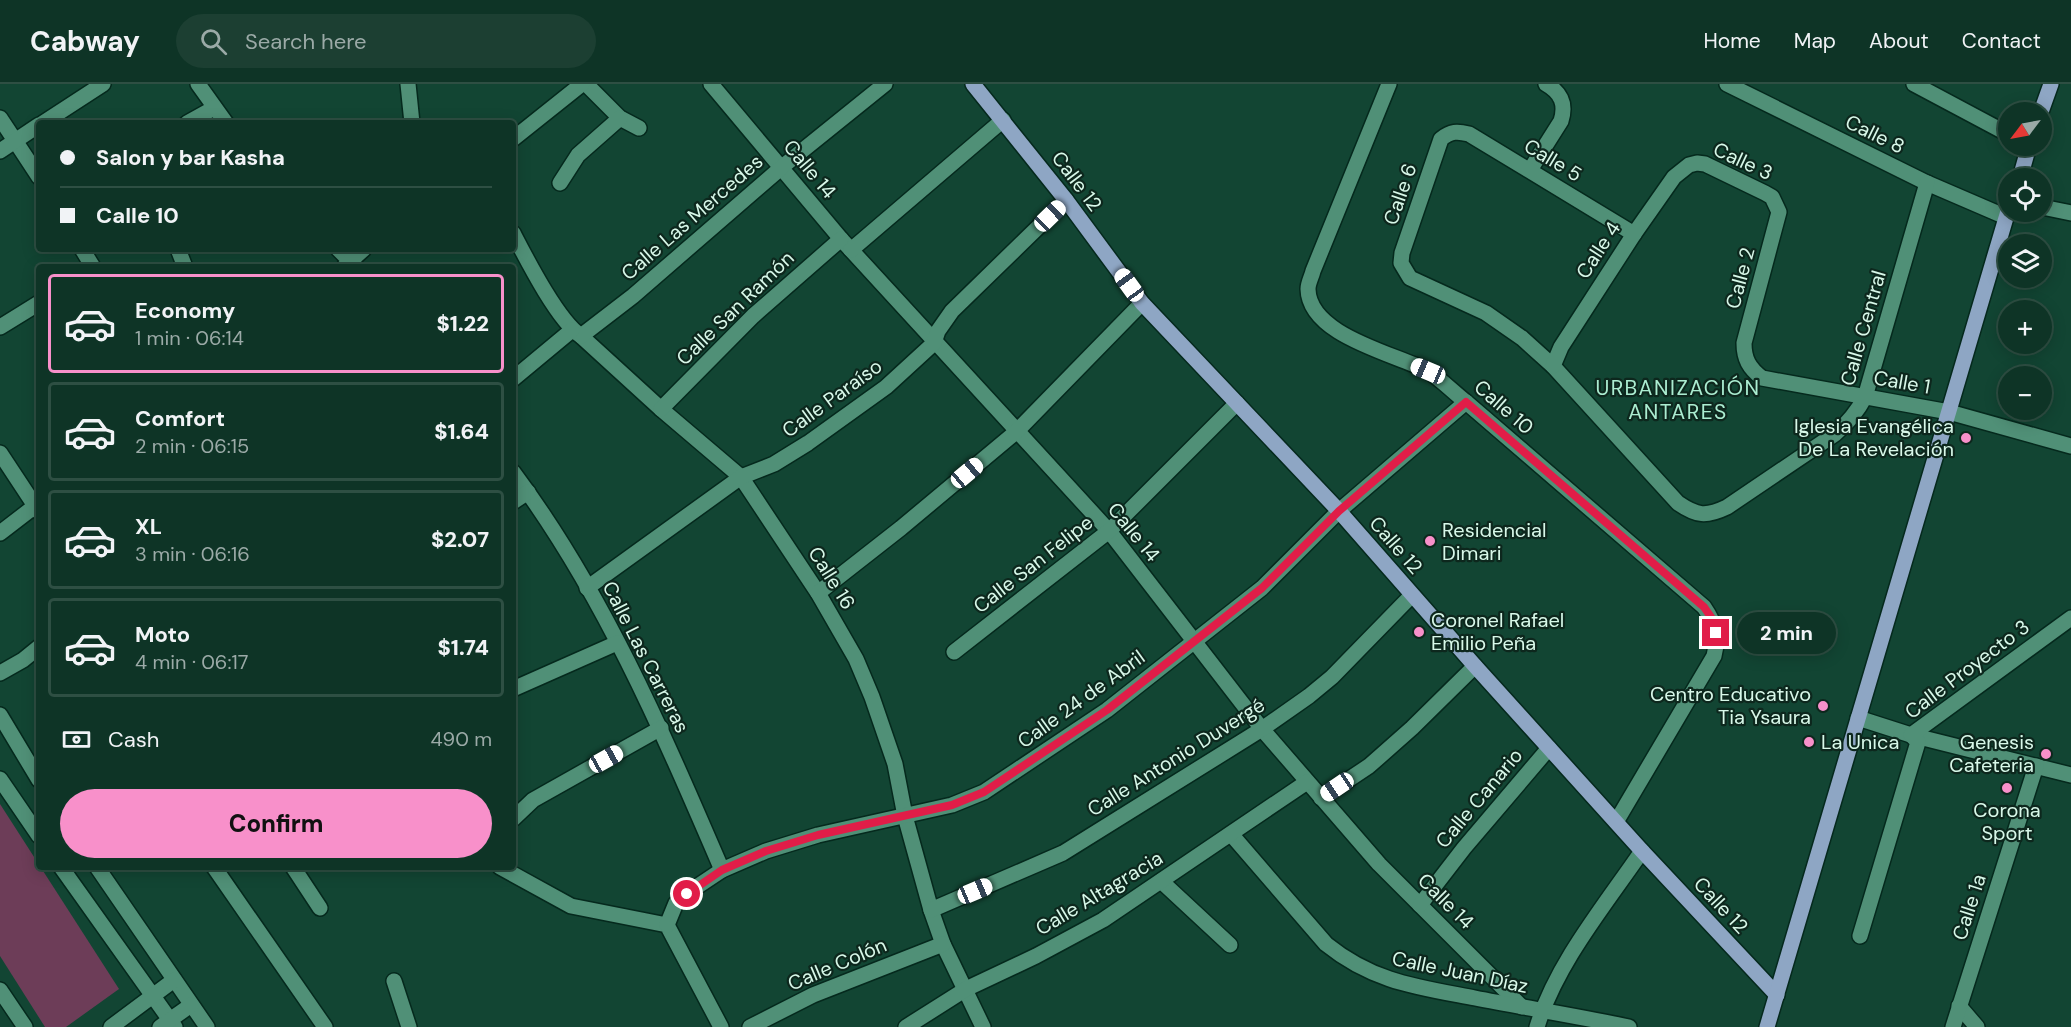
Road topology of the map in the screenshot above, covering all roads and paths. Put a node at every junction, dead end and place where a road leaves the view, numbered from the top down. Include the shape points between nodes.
1 (103, 84) edge
2 (198, 84) edge
3 (408, 84) edge
4 (584, 84) edge
5 (711, 84) edge
6 (885, 84) edge
7 (974, 84) edge
8 (1389, 84) edge
9 (1546, 84) edge
10 (1727, 84) edge
11 (1914, 84) edge
12 (2051, 84) edge
13 (2045, 102) edge
14 (214, 108) junction
15 (0, 118) edge
16 (620, 118) junction
17 (47, 120) edge
18 (192, 120) edge
19 (224, 120) edge
20 (412, 120) edge
21 (1003, 120) junction
22 (36, 127) edge
23 (639, 128) dead end
24 (1998, 129) edge
25 (1449, 133) joint
26 (516, 137) edge
27 (16, 140) junction
28 (0, 151) edge
29 (1689, 165) joint
30 (782, 167) junction
31 (1530, 170) junction
32 (36, 172) edge
33 (560, 183) dead end
34 (1927, 183) junction
35 (1066, 200) junction
36 (1776, 204) joint
37 (2052, 209) edge
38 (1998, 211) edge
39 (2071, 213) edge
40 (2005, 222) edge
41 (1634, 234) junction
42 (516, 238) edge
43 (846, 245) junction
44 (361, 252) edge
45 (351, 264) edge
46 (1405, 271) joint
47 (1142, 303) junction
48 (36, 305) edge
49 (0, 327) edge
50 (577, 333) junction
51 (934, 343) junction
52 (1747, 363) joint
53 (1553, 366) junction
54 (516, 378) edge
55 (1865, 397) junction
56 (1466, 402) junction
57 (1236, 403) junction
58 (661, 409) junction
59 (1949, 412) junction
60 (1016, 432) junction
61 (2071, 446) edge
62 (0, 453) edge
63 (516, 476) edge
64 (741, 477) junction
65 (528, 492) junction
66 (516, 499) edge
67 (36, 504) edge
68 (36, 508) edge
69 (1339, 511) junction
70 (1109, 531) junction
71 (0, 532) edge
72 (587, 588) junction
73 (819, 593) junction
74 (1412, 595) junction
75 (2071, 618) edge
76 (1193, 642) junction
77 (617, 644) junction
78 (36, 649) edge
79 (954, 652) dead end
80 (1475, 666) junction
81 (0, 673) edge
82 (516, 688) edge
83 (0, 715) edge
84 (1858, 718) junction
85 (661, 728) junction
86 (1262, 729) junction
87 (1911, 735) junction
88 (1549, 748) junction
89 (2036, 766) junction
90 (2071, 774) edge
91 (36, 775) edge
92 (0, 779) edge
93 (1307, 782) junction
94 (1321, 798) junction
95 (516, 816) edge
96 (905, 816) junction
97 (1616, 822) junction
98 (36, 832) edge
99 (1231, 834) junction
100 (1642, 851) junction
101 (63, 870) edge
102 (100, 870) edge
103 (216, 870) edge
104 (295, 870) edge
105 (505, 870) edge
106 (722, 870) junction
107 (1161, 881) junction
108 (1420, 905) junction
109 (320, 908) dead end
110 (931, 910) junction
111 (667, 925) junction
112 (1860, 936) dead end
113 (943, 944) junction
114 (1230, 945) dead end
115 (174, 980) junction
116 (394, 981) dead end
117 (0, 990) edge
118 (966, 990) junction
119 (1777, 995) junction
120 (153, 996) junction
121 (191, 1005) junction
122 (1959, 1006) junction
123 (1522, 1007) junction
124 (1542, 1010) junction
125 (168, 1025) edge
126 (25, 1027) edge
127 (111, 1027) edge
128 (207, 1027) edge
129 (324, 1027) edge
130 (409, 1027) edge
131 (721, 1027) edge
132 (750, 1027) edge
133 (906, 1027) edge
134 (983, 1027) edge
135 (1537, 1027) edge
136 (1629, 1027) edge
137 (1767, 1027) edge
138 (1953, 1027) edge
139 (1977, 1027) edge

1 - 17 street
2 - 14 street
3 - 20 street
4 - 16 street
4 - 26 street
5 - 30 street, Calle 14
6 - 30 street, Calle Las Mercedes
7 - 21 main road, Calle 12
8 - 56 street, Calle 10 via 1308,288 1313,307 1325,323 1428,371
9 - 31 street via 1560,96 1564,112
10 - 34 street, Calle 8
11 - 24 street
12 - 13 main road
14 - 18 street
14 - 19 street
15 - 27 street
16 - 23 street
16 - 33 street via 578,155
21 - 35 main road, Calle 12
21 - 43 street, Calle San Ramón
22 - 27 street
25 - 31 street, Calle 5 via 1469,135
25 - 46 street, Calle 6 via 1441,139 1402,253
27 - 28 street
27 - 32 street
29 - 36 street, Calle 3 via 1705,164 1765,192
29 - 41 street, Calle 4 via 1674,177
30 - 43 street, Calle 14
30 - 50 street, Calle Las Mercedes via 633,296
31 - 41 street, Calle 5
34 - 38 street, Calle 8
34 - 55 street, Calle Central
35 - 47 main road, Calle 12
35 - 51 street, Calle Paraíso via 952,311
36 - 52 street, Calle 2 via 1778,218 1744,343
37 - 39 street
40 - 59 main road
41 - 53 street, Calle 4 via 1561,347
42 - 50 street, Calle 16 via 544,288
43 - 51 street, Calle 14
43 - 58 street, Calle San Ramón via 760,310
44 - 45 street
46 - 53 street, Calle Central via 1418,283 1486,313
47 - 57 main road, Calle 12
47 - 60 street
48 - 49 street
50 - 54 street, Calle Las Mercedes
50 - 58 street, Calle 16
51 - 60 street, Calle 14
51 - 64 street, Calle Paraíso via 886,387 808,443 774,464
52 - 55 street, Calle 1 via 1762,378
53 - 55 street, Calle Central via 1678,503 1702,515 1726,507 1835,434 1853,417
55 - 59 street, Calle 1
56 - 69 street, Calle 24 de Abril
56 - 97 street, Calle 10 via 1704,607 1713,620 1717,646 1714,656
57 - 69 main road, Calle 12
57 - 70 street, Calle San Felipe
58 - 64 street, Calle 16
59 - 61 street, Calle 1
59 - 84 main road
60 - 70 street, Calle 14
60 - 73 street
62 - 67 street
63 - 65 street, Calle Las Carreras
64 - 72 street, Calle Paraíso
64 - 73 street, Calle 16
65 - 66 street
65 - 72 street, Calle Las Carreras
68 - 71 street
69 - 74 main road, Calle 12
69 - 76 street, Calle 24 de Abril via 1262,588
70 - 76 street, Calle 14
70 - 79 street, Calle San Felipe
72 - 77 street, Calle Las Carreras
73 - 96 street, Calle 16 via 872,697 895,764
74 - 80 main road, Calle 12
74 - 86 street, Calle Antonio Duvergé via 1332,677
75 - 87 street, Calle Proyecto 3
76 - 86 street, Calle 14
76 - 96 street, Calle 24 de Abril via 1107,710 984,792 952,805
77 - 82 street
77 - 85 street, Calle Las Carreras
78 - 81 street
80 - 88 main road, Calle 12
80 - 94 street via 1369,766
83 - 91 street
84 - 87 street
84 - 119 main road
85 - 95 street via 533,800
85 - 106 street, Calle Las Carreras
86 - 93 street, Calle 14
86 - 110 street, Calle Antonio Duvergé via 1063,853
87 - 89 street
87 - 112 street, Calle Proyecto 3 via 1918,742
88 - 97 main road, Calle 12
88 - 108 street, Calle Canario
89 - 90 street
89 - 122 street, Calle 1a
92 - 98 street
93 - 94 street, Calle 14
93 - 99 street, Calle Altagracia
94 - 108 street, Calle 14
96 - 106 street, Calle 24 de Abril via 818,835
96 - 110 street, Calle 16
97 - 100 main road, Calle 12
99 - 107 street, Calle Altagracia
99 - 123 street, Calle Juan Díaz via 1326,944 1343,958 1405,984
100 - 119 main road, Calle 12
100 - 124 street via 1574,949
101 - 120 street
102 - 115 street
103 - 129 street
104 - 109 street
105 - 111 street via 571,906
106 - 111 street, Calle 24 de Abril via 676,903
107 - 114 street
107 - 118 street, Calle Altagracia via 1102,920
108 - 123 street, Calle 14
110 - 113 street, Calle 16
111 - 131 street
113 - 118 street, Calle 16
113 - 132 street, Calle Colón via 813,995
115 - 120 street
115 - 121 street
116 - 130 street
117 - 126 street
118 - 133 street, Calle Altagracia
118 - 134 street, Calle 16
119 - 137 main road
120 - 125 street
120 - 127 street
121 - 125 street
121 - 128 street
122 - 138 street, Calle 1a
122 - 139 street
123 - 124 street, Calle Juan Díaz
124 - 135 street
124 - 136 street, Calle Juan Díaz

